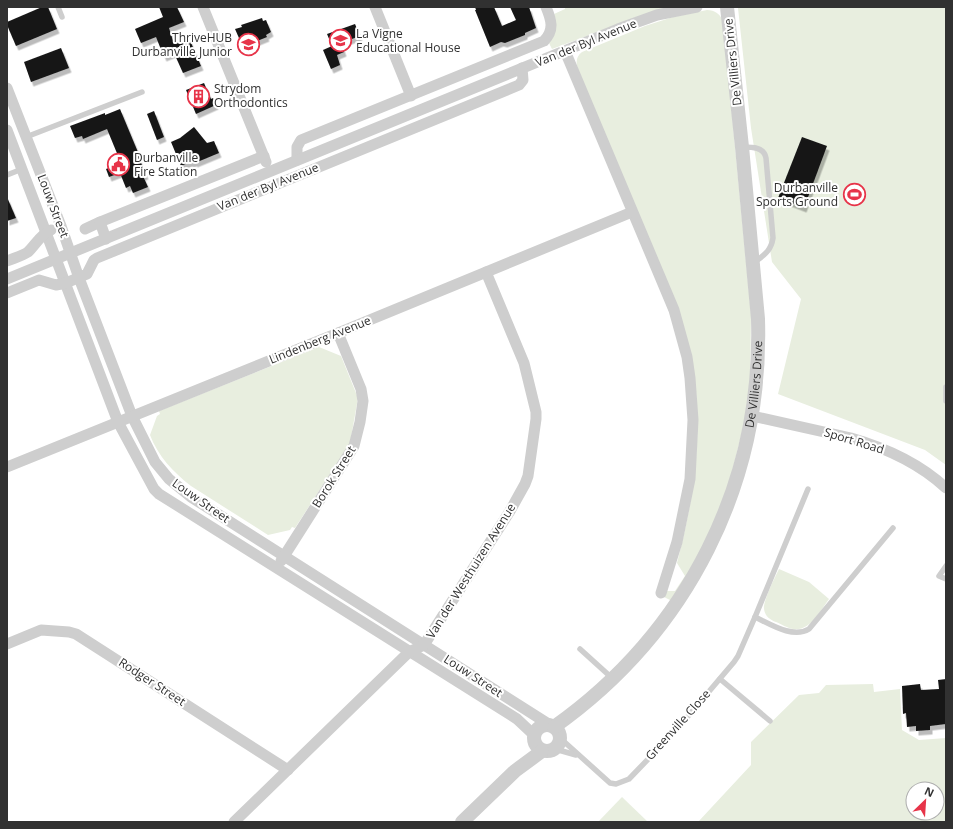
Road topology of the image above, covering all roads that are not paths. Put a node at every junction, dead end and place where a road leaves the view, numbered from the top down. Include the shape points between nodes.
1 (58, 7) edge
2 (203, 7) edge
3 (374, 7) edge
4 (546, 7) edge
5 (697, 7) edge
6 (727, 7) edge
7 (62, 17) dead end
8 (565, 51) junction
9 (522, 68) junction
10 (7, 88) edge
11 (142, 92) dead end
12 (411, 96) junction
13 (10, 104) edge
14 (7, 130) edge
15 (26, 137) junction
16 (742, 147) junction
17 (264, 156) junction
18 (297, 160) junction
19 (22, 169) junction
20 (270, 171) junction
21 (7, 175) edge
22 (632, 212) junction
23 (100, 222) junction
24 (61, 226) junction
25 (85, 229) dead end
26 (46, 232) junction
27 (106, 239) junction
28 (70, 253) junction
29 (56, 259) junction
30 (7, 261) edge
31 (753, 263) junction
32 (486, 272) junction
33 (79, 278) junction
34 (7, 279) edge
35 (66, 283) junction
36 (7, 293) edge
37 (338, 333) junction
38 (946, 388) edge
39 (946, 401) edge
40 (132, 416) junction
41 (752, 416) junction
42 (118, 422) junction
43 (7, 467) edge
44 (946, 488) edge
45 (808, 489) dead end
46 (893, 528) dead end
47 (284, 556) junction
48 (946, 566) edge
49 (276, 568) junction
50 (946, 580) edge
51 (661, 593) dead end
52 (755, 617) junction
53 (7, 644) edge
54 (424, 645) junction
55 (580, 649) dead end
56 (410, 652) junction
57 (612, 678) junction
58 (720, 679) junction
59 (770, 721) dead end
60 (549, 738) junction
61 (578, 756) junction
62 (288, 770) junction
63 (234, 822) edge
64 (462, 822) edge

1 - 7 lane
2 - 17 street
3 - 12 street
4 - 12 street, Van der Byl Avenue via 551,20 551,32 541,43
5 - 8 street, Van der Byl Avenue via 656,15
6 - 16 street, De Villiers Drive
8 - 9 street, Van der Byl Avenue
8 - 22 street
9 - 18 street, Van der Byl Avenue
9 - 33 street, Van der Byl Avenue via 523,80 519,85 97,258 87,274
10 - 13 street, Louw Street
11 - 15 lane
12 - 18 street, Van der Byl Avenue via 301,140 297,147
13 - 15 street, Louw Street
14 - 19 street, Louw Street
15 - 24 street, Louw Street
16 - 31 street, De Villiers Drive
16 - 31 lane via 762,150 765,153 774,238 768,252
17 - 20 street
17 - 23 street
18 - 20 street, Van der Byl Avenue
19 - 21 lane
19 - 26 street, Louw Street
20 - 27 street, Van der Byl Avenue
22 - 32 street, Lindenberg Avenue
22 - 51 street via 674,310 687,357 692,399 693,441 687,498
23 - 25 street
23 - 27 street
24 - 26 street
24 - 28 street, Louw Street
26 - 29 street, Louw Street
26 - 30 street via 26,253
27 - 28 street, Van der Byl Avenue
28 - 29 street, Van der Byl Avenue
28 - 33 street, Louw Street
29 - 34 street, Van der Byl Avenue
29 - 35 street, Louw Street
31 - 41 street, De Villiers Drive via 759,340
32 - 37 street, Lindenberg Avenue
32 - 54 street, Van der Westhuizen Avenue via 524,363 536,412 528,476 510,511
33 - 35 street, Van der Byl Avenue
33 - 40 street, Louw Street
35 - 36 street, Van der Byl Avenue via 56,285 39,280
35 - 42 street, Louw Street
37 - 40 street, Lindenberg Avenue
37 - 47 street, Borok Street via 361,389 363,401 356,440
38 - 39 lane
40 - 42 street, Lindenberg Avenue
40 - 47 street, Louw Street via 150,453 172,482
41 - 44 street, Sport Road via 878,446 914,464
41 - 57 street, De Villiers Drive via 736,484 704,558 666,618
42 - 43 street, Lindenberg Avenue
42 - 49 street, Louw Street via 156,492
45 - 52 lane, Greenville Close
46 - 52 lane via 809,629 801,632 790,631
47 - 49 street, Borok Street
47 - 54 street, Louw Street
48 - 50 lane via 939,576
49 - 56 street, Louw Street
52 - 58 lane, Greenville Close via 738,656
53 - 62 street, Rodger Street via 41,630 76,634
54 - 56 street, Van der Westhuizen Avenue
54 - 60 street, Louw Street
55 - 57 lane
56 - 60 street, Louw Street
56 - 62 street, Van der Westhuizen Avenue
57 - 60 street, De Villiers Drive
58 - 59 lane
58 - 61 lane, Greenville Close via 629,779 616,784 610,783
60 - 61 lane, Greenville Close
60 - 61 lane, Greenville Close
60 - 64 street, De Villiers Drive
62 - 63 street, Van der Westhuizen Avenue

